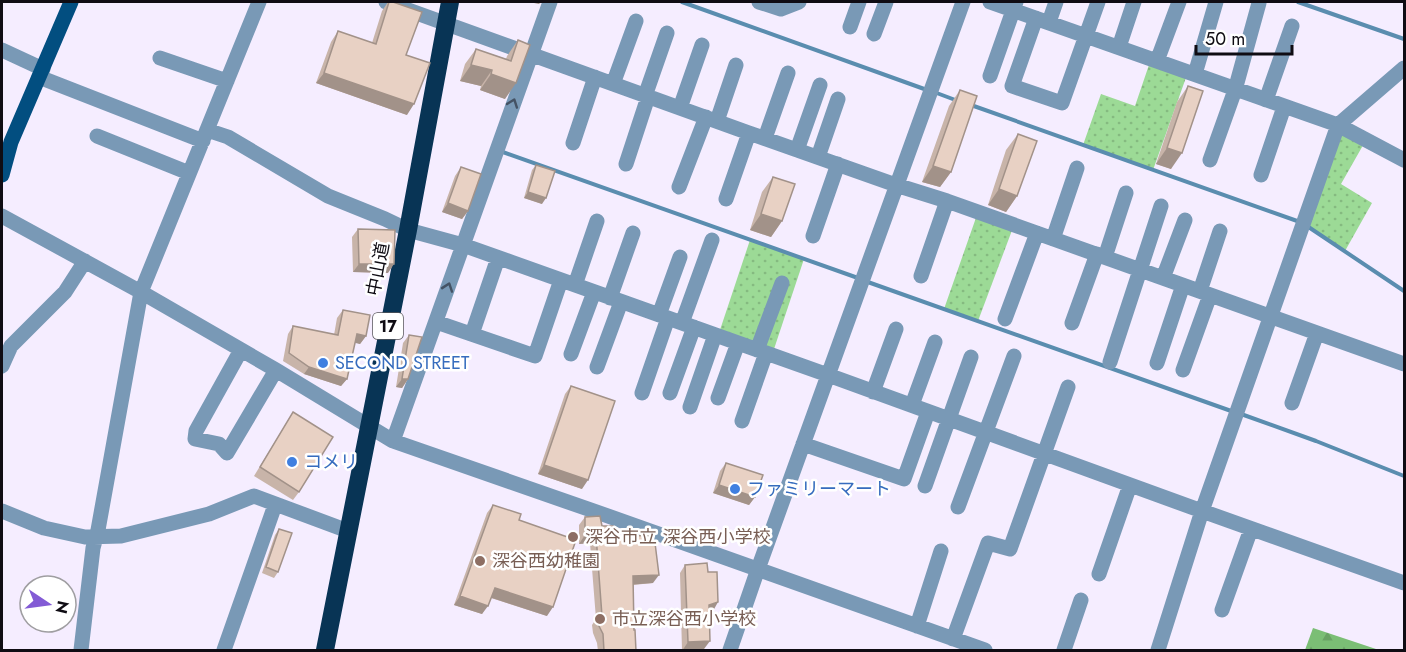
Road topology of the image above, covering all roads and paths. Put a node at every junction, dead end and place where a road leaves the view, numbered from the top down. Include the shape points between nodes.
1 (71, 2) edge
2 (386, 2) edge
3 (450, 2) edge
4 (550, 2) edge
5 (759, 2) edge
6 (799, 2) edge
7 (859, 2) edge
8 (886, 2) edge
9 (963, 2) edge
10 (990, 2) edge
11 (1056, 2) edge
12 (1098, 2) edge
13 (1134, 2) edge
14 (1179, 2) edge
15 (1216, 2) edge
16 (255, 3) edge
17 (1259, 3) dead end
18 (1015, 6) edge
19 (1042, 20) junction
20 (636, 21) dead end
21 (446, 23) junction
22 (1292, 26) dead end
23 (850, 27) dead end
24 (667, 33) dead end
25 (874, 34) dead end
26 (1086, 36) junction
27 (702, 45) dead end
28 (1119, 47) junction
29 (2, 50) edge
30 (531, 54) junction
31 (160, 58) dead end
32 (1157, 61) junction
33 (736, 65) dead end
34 (1404, 68) edge
35 (41, 73) junction
36 (788, 73) dead end
37 (1194, 74) junction
38 (990, 76) dead end
39 (595, 77) junction
40 (227, 81) junction
41 (613, 84) junction
42 (820, 85) dead end
43 (1235, 90) junction
44 (647, 96) junction
45 (838, 99) dead end
46 (1266, 100) junction
47 (1284, 106) junction
48 (680, 108) junction
49 (711, 119) junction
50 (1338, 126) junction
51 (749, 133) junction
52 (205, 135) junction
53 (97, 136) dead end
54 (765, 138) junction
55 (573, 143) dead end
56 (797, 150) junction
57 (818, 157) junction
58 (1210, 160) dead end
59 (1404, 160) edge
60 (626, 164) dead end
61 (838, 164) junction
62 (1077, 168) dead end
63 (189, 173) junction
64 (2, 175) edge
65 (1262, 175) dead end
66 (896, 185) junction
67 (679, 187) dead end
68 (1126, 193) dead end
69 (726, 200) dead end
70 (947, 201) junction
71 (1161, 206) dead end
72 (2, 216) edge
73 (1185, 220) dead end
74 (597, 221) dead end
75 (408, 230) junction
76 (1220, 231) dead end
77 (633, 233) dead end
78 (1037, 233) junction
79 (813, 236) dead end
80 (1053, 239) junction
81 (712, 240) dead end
82 (463, 245) junction
83 (1101, 256) junction
84 (680, 257) dead end
85 (498, 258) junction
86 (85, 261) junction
87 (1139, 270) junction
88 (921, 276) dead end
89 (1163, 278) junction
90 (568, 283) junction
91 (782, 283) dead end
92 (1183, 285) junction
93 (141, 292) junction
94 (594, 292) junction
95 (1205, 293) junction
96 (616, 300) junction
97 (1270, 316) junction
98 (1005, 319) dead end
99 (676, 321) junction
100 (436, 322) junction
101 (1072, 323) dead end
102 (897, 329) dead end
103 (1317, 333) junction
104 (472, 334) junction
105 (715, 335) junction
106 (935, 342) dead end
107 (738, 343) junction
108 (241, 350) junction
109 (761, 351) junction
110 (572, 354) dead end
111 (1014, 356) dead end
112 (971, 357) dead end
113 (1110, 362) dead end
114 (1157, 363) dead end
115 (1404, 364) edge
116 (2, 366) edge
117 (597, 367) dead end
118 (276, 370) junction
119 (1183, 370) dead end
120 (828, 375) junction
121 (1068, 387) dead end
122 (873, 392) junction
123 (642, 393) dead end
124 (670, 393) dead end
125 (718, 398) dead end
126 (1292, 403) dead end
127 (912, 405) junction
128 (690, 407) dead end
129 (928, 411) junction
130 (948, 419) junction
131 (742, 421) dead end
132 (368, 427) junction
133 (986, 432) junction
134 (393, 441) junction
135 (803, 444) junction
136 (1044, 454) junction
137 (1130, 485) junction
138 (925, 486) dead end
139 (275, 505) junction
140 (958, 507) dead end
141 (1202, 511) junction
142 (2, 512) edge
143 (1251, 529) junction
144 (348, 531) junction
145 (96, 537) junction
146 (941, 551) dead end
147 (758, 569) junction
148 (1099, 574) dead end
149 (1404, 583) edge
150 (1081, 600) dead end
151 (1222, 610) dead end
152 (917, 626) junction
153 (953, 639) junction
154 (978, 649) edge
155 (81, 651) edge
156 (224, 651) edge
157 (325, 651) edge
158 (729, 651) edge
159 (1064, 651) edge
160 (1158, 651) edge

1 - 35 main road
2 - 21 street
3 - 21 highway, 中山道 / 17
4 - 30 street
5 - 6 street via 781,9
7 - 23 street
8 - 25 street
9 - 66 street
10 - 18 street
11 - 19 street
12 - 26 street
13 - 28 street
14 - 32 street
15 - 37 street
16 - 40 street
17 - 43 street
18 - 19 street
18 - 38 street
19 - 26 street
19 - 26 street via 1012,86 1062,103
20 - 41 street
21 - 30 street
21 - 75 highway, 中山道 / 17
22 - 46 street
24 - 44 street
26 - 28 street
27 - 48 street
28 - 32 street
29 - 35 street
30 - 39 street
82 -> 30 street
31 - 40 street
32 - 37 street
33 - 49 street
34 - 50 street
35 - 52 street
35 - 64 main road via 11,142
36 - 54 street
37 - 43 street
39 - 41 street
39 - 55 street
40 - 52 street
41 - 44 street
42 - 56 street
43 - 46 street
43 - 58 street
44 - 48 street
44 - 60 street
45 - 57 street
46 - 47 street
47 - 50 street
47 - 65 street
48 - 49 street
49 - 51 street
49 - 67 street
50 - 59 street
50 - 97 street
51 - 54 street
51 - 69 street
52 - 63 street
52 - 75 street via 228,137 328,196
53 - 63 street
54 - 56 street
56 - 57 street
57 - 61 street
61 - 66 street
61 - 79 street
62 - 80 street
63 - 93 street
66 - 70 street
66 - 120 street
68 - 83 street
70 - 78 street
70 - 88 street
71 - 87 street
72 - 86 street
73 - 89 street
74 - 90 street
75 - 82 street
75 - 132 highway, 中山道 / 17
76 - 95 street
77 - 96 street
78 - 80 street
78 - 98 street
80 - 83 street
81 - 99 street
82 - 85 street
100 -> 82 street
83 - 87 street
83 - 101 street
84 - 99 street
85 - 90 street
85 - 104 street
86 - 93 street
86 - 116 street via 65,292 11,346
87 - 89 street
87 - 113 street
89 - 92 street
90 - 94 street
90 - 104 street via 536,356
91 - 109 street
92 - 95 street
92 - 114 street
93 - 108 street
93 - 145 street
94 - 96 street
94 - 110 street
95 - 97 street
95 - 119 street
96 - 99 street
96 - 117 street
97 - 103 street
97 - 141 street
99 - 105 street
99 - 123 street
99 - 124 street
100 - 104 street
100 - 134 street
102 - 122 street
103 - 115 street
103 - 126 street
105 - 107 street
105 - 128 street
106 - 127 street
107 - 109 street
107 - 125 street
108 - 118 street
108 - 118 street via 195,439 219,444 228,453
109 - 120 street
109 - 131 street
111 - 133 street
112 - 130 street
118 - 132 street
120 - 122 street
120 - 135 street
121 - 136 street
122 - 127 street
127 - 129 street
129 - 130 street
129 - 135 street via 904,479
130 - 133 street
130 - 138 street
132 - 134 street
132 - 144 highway, 中山道 / 17
133 - 136 street
133 - 140 street
134 - 147 street
135 - 147 street
136 - 137 street
136 - 153 street via 1010,549 988,543
137 - 141 street
137 - 148 street
139 - 144 street
139 - 145 street via 255,496 209,514 147,530
139 - 156 street
141 - 143 street
141 - 160 street
142 - 145 street via 44,528
143 - 149 street
143 - 151 street
144 - 157 highway, 中山道 / 17
145 - 155 street
146 - 152 street
147 - 152 street
147 - 158 street
150 - 159 street
152 - 153 street
153 - 154 street

